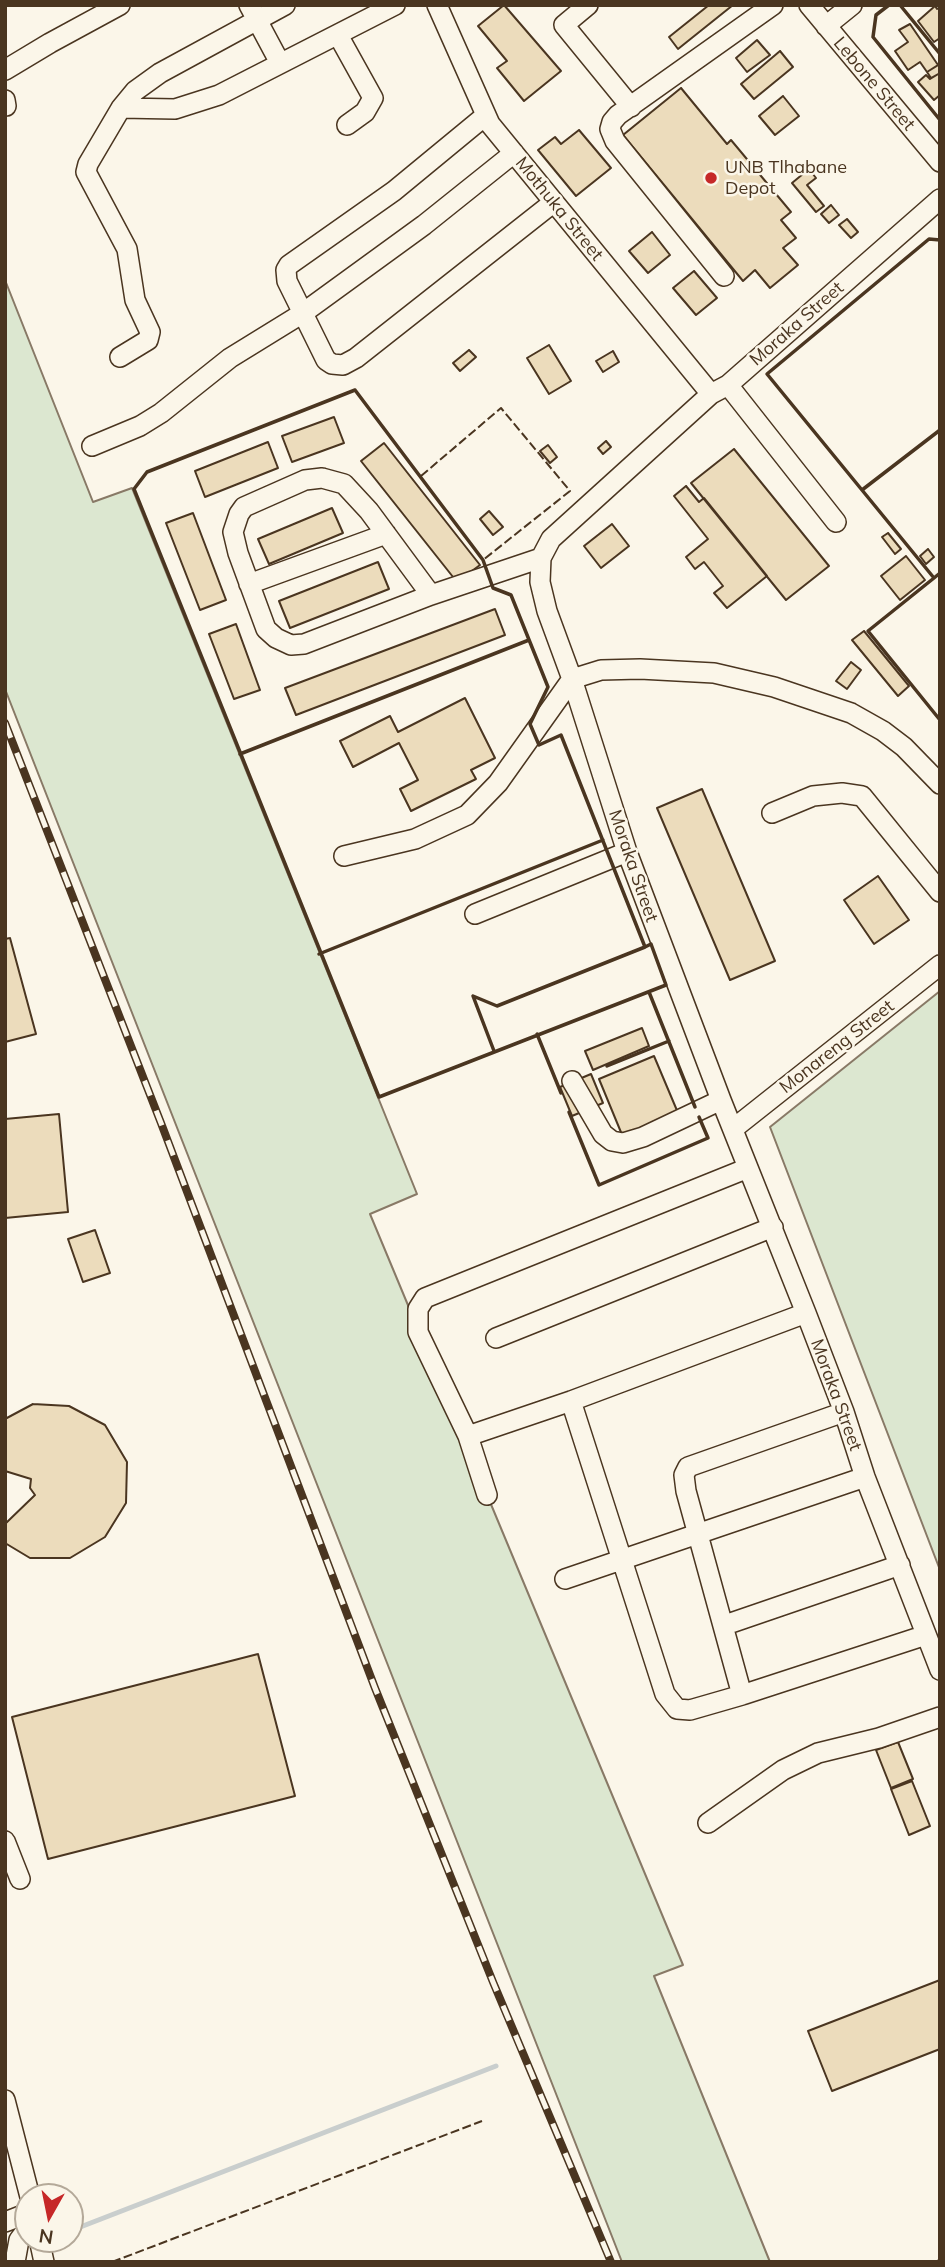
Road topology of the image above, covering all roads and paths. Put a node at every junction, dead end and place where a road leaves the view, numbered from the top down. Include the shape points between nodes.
1 (120, 5) edge
2 (285, 5) edge
3 (395, 5) edge
4 (437, 5) edge
5 (588, 5) edge
6 (773, 5) edge
7 (809, 5) edge
8 (852, 5) edge
9 (253, 12) edge
10 (826, 26) junction
11 (338, 35) junction
12 (280, 63) junction
13 (5, 70) edge
14 (631, 107) junction
15 (121, 108) junction
16 (485, 116) junction
17 (347, 125) dead end
18 (514, 153) junction
19 (940, 162) edge
20 (940, 199) edge
21 (554, 202) junction
22 (723, 276) dead end
23 (303, 313) junction
24 (120, 357) dead end
25 (719, 389) junction
26 (92, 446) dead end
27 (836, 522) dead end
28 (386, 534) junction
29 (541, 558) junction
30 (249, 584) junction
31 (431, 595) junction
32 (572, 679) junction
33 (940, 784) edge
34 (772, 813) dead end
35 (627, 852) junction
36 (344, 856) dead end
37 (940, 892) edge
38 (475, 914) dead end
39 (940, 965) edge
40 (572, 1081) dead end
41 (721, 1100) junction
42 (733, 1129) junction
43 (748, 1168) junction
44 (772, 1227) junction
45 (806, 1313) junction
46 (496, 1338) dead end
47 (571, 1401) junction
48 (844, 1412) junction
49 (468, 1436) junction
50 (865, 1476) junction
51 (487, 1495) dead end
52 (698, 1534) junction
53 (621, 1560) junction
54 (900, 1565) junction
55 (565, 1578) dead end
56 (725, 1625) junction
57 (926, 1635) junction
58 (940, 1670) edge
59 (742, 1695) junction
60 (940, 1717) edge
61 (708, 1823) dead end
62 (5, 1841) edge
63 (20, 1879) dead end
64 (5, 2100) edge
65 (26, 2183) edge

1 - 13 street
2 - 9 street
3 - 11 street
4 - 16 street, Mothuka Street
5 - 14 street via 564,24
6 - 14 street
7 - 10 street, Lebone Street
8 - 10 street
9 - 12 street
9 - 15 street via 135,91
10 - 19 street, Lebone Street
11 - 12 street
11 - 17 street via 373,98 365,112
12 - 15 street via 219,95 175,109
14 - 22 street via 612,121 612,136
15 - 24 street via 86,173 127,249 135,300 150,332 148,340
16 - 18 street, Mothuka Street
16 - 23 street via 394,191 289,265 286,281
18 - 21 street, Mothuka Street
18 - 23 street
20 - 25 street, Moraka Street
21 - 23 street via 349,363 335,365 326,360
21 - 25 street, Mothuka Street
23 - 26 street via 230,358 161,413
25 - 27 street, Mothuka Street
25 - 29 street, Moraka Street via 551,539
28 - 30 street
28 - 30 street via 344,484 322,478 305,480 239,513 233,540
28 - 31 street
29 - 31 street
29 - 32 street, Moraka Street via 540,582 547,611
30 - 31 street via 266,629 291,645
32 - 33 street via 601,670 676,670 714,673 774,687 851,713 883,731
32 - 35 street, Moraka Street
32 - 36 street via 498,783 467,815 415,839
34 - 37 street via 813,796 862,796
35 - 38 street
35 - 41 street, Moraka Street
39 - 42 street, Monareng Street
40 - 41 street via 603,1134 623,1143
41 - 42 street, Moraka Street
42 - 43 street, Moraka Street
43 - 44 street, Moraka Street
43 - 49 street via 425,1298 418,1309 418,1332
44 - 45 street, Moraka Street
44 - 46 street
45 - 47 street
45 - 48 street, Moraka Street
47 - 49 street
47 - 53 street
48 - 50 street, Moraka Street
48 - 52 street via 688,1467 684,1482
49 - 51 street
50 - 52 street
50 - 54 street, Moraka Street
52 - 53 street
52 - 56 street
53 - 55 street
53 - 59 street via 664,1694 672,1705 690,1710
54 - 56 street
54 - 57 street, Moraka Street
56 - 59 street
57 - 58 street, Moraka Street
57 - 59 street
60 - 61 street via 818,1753 783,1770
62 - 63 street
64 - 65 street

